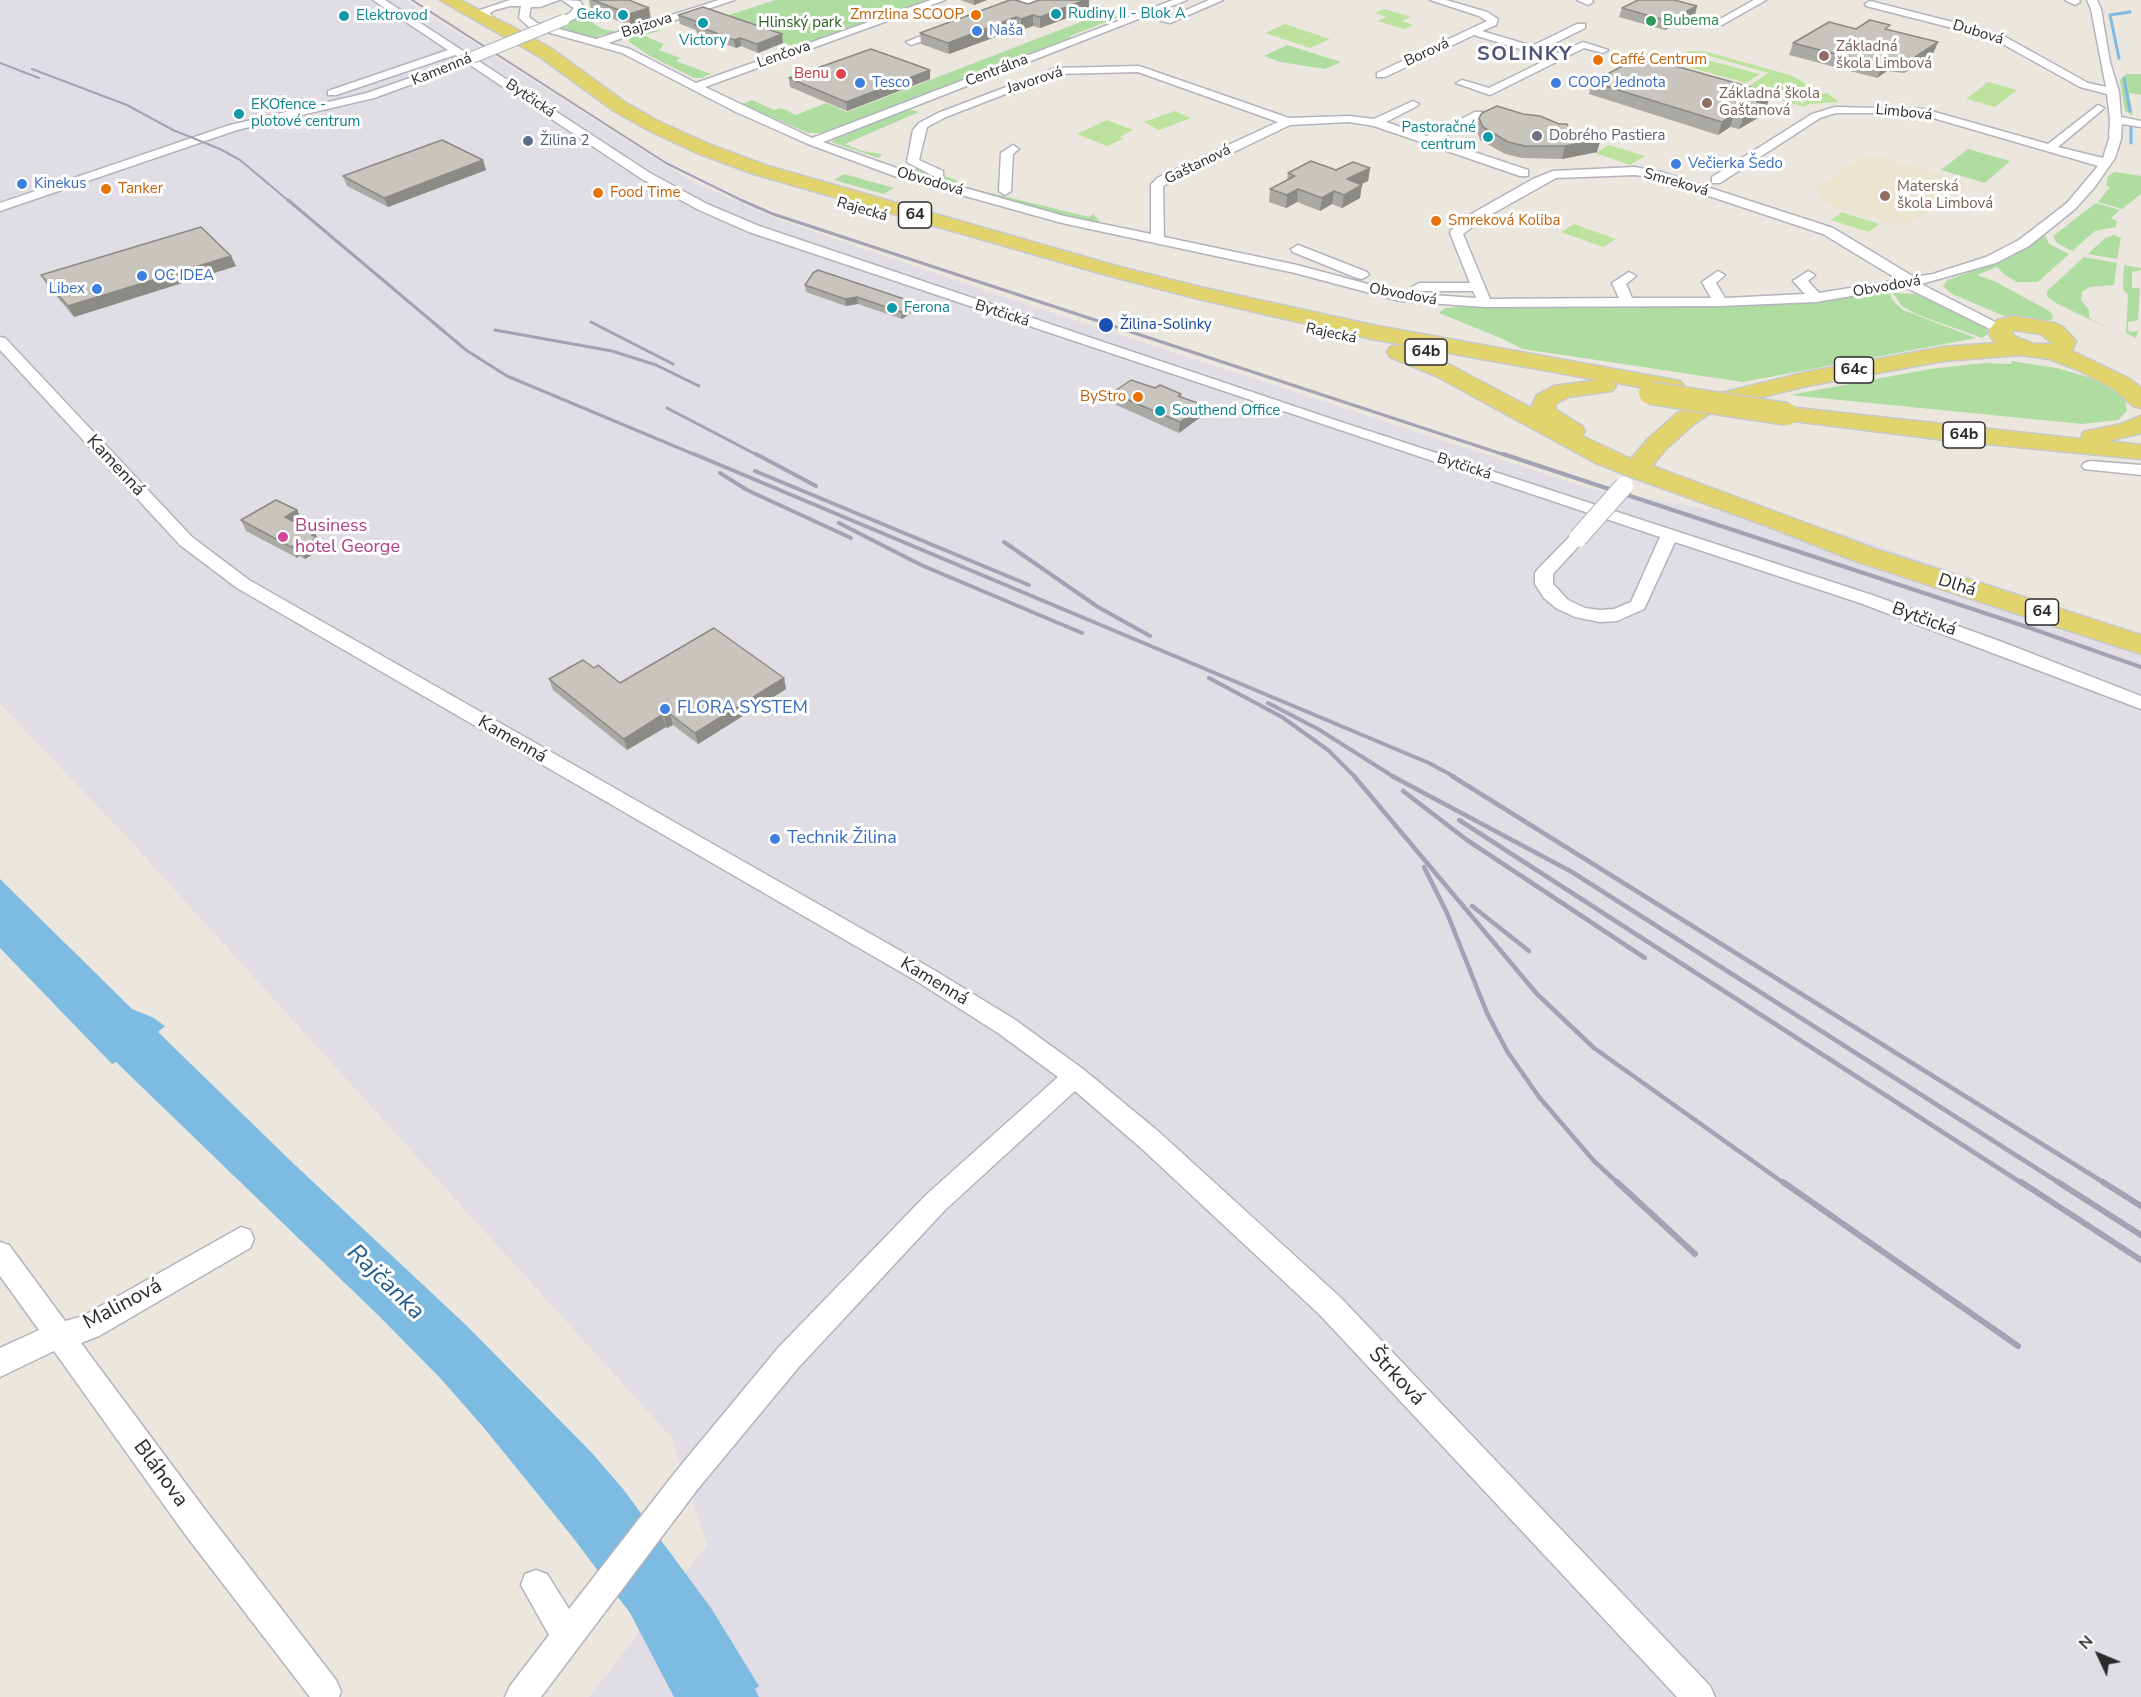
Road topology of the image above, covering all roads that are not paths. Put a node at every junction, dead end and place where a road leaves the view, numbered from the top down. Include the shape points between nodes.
1 (378, 0) edge
2 (429, 0) edge
3 (448, 0) edge
4 (554, 0) edge
5 (567, 0) edge
6 (729, 0) edge
7 (940, 0) edge
8 (995, 0) edge
9 (1056, 0) edge
10 (1064, 0) edge
11 (1182, 0) edge
12 (1218, 0) edge
13 (1435, 0) edge
14 (1761, 0) edge
15 (2092, 0) edge
16 (518, 2) edge
17 (1870, 3) dead end
18 (540, 4) junction
19 (1010, 5) junction
20 (1028, 6) edge
21 (986, 14) edge
22 (489, 21) junction
23 (1164, 22) dead end
24 (1718, 23) dead end
25 (961, 24) edge
26 (533, 25) junction
27 (1581, 26) dead end
28 (1473, 32) junction
29 (599, 42) junction
30 (911, 42) dead end
31 (1534, 50) junction
32 (1603, 50) dead end
33 (456, 51) junction
34 (1559, 57) junction
35 (1152, 73) joint
36 (1381, 75) dead end
37 (1462, 83) dead end
38 (695, 87) junction
39 (2113, 92) junction
40 (909, 104) junction
41 (1413, 104) dead end
42 (316, 107) junction
43 (2098, 108) dead end
44 (1479, 114) edge
45 (942, 115) junction
46 (2116, 119) junction
47 (1288, 122) junction
48 (1376, 123) junction
49 (2141, 124) edge
50 (1429, 140) junction
51 (812, 142) junction
52 (2050, 148) junction
53 (1012, 149) dead end
54 (2105, 164) junction
55 (1524, 173) dead end
56 (1716, 180) dead end
57 (1005, 191) junction
58 (0, 207) edge
59 (1102, 228) junction
60 (1157, 240) junction
61 (1299, 249) dead end
62 (1718, 275) dead end
63 (1808, 275) dead end
64 (1629, 276) dead end
65 (1916, 283) junction
66 (1478, 287) junction
67 (1816, 298) junction
68 (1627, 302) junction
69 (1720, 302) junction
70 (1485, 303) junction
71 (2009, 334) junction
72 (1369, 337) junction
73 (0, 341) edge
74 (2059, 349) junction
75 (1943, 354) junction
76 (2110, 378) junction
77 (2141, 384) edge
78 (1604, 386) junction
79 (1661, 389) junction
80 (2141, 401) edge
81 (1797, 410) junction
82 (2141, 423) edge
83 (2092, 437) junction
84 (2141, 442) edge
85 (2141, 452) edge
86 (2090, 466) dead end
87 (2141, 470) edge
88 (1634, 472) junction
89 (1670, 534) junction
90 (2141, 645) edge
91 (2141, 703) edge
92 (1075, 1076) junction
93 (241, 1239) dead end
94 (0, 1254) edge
95 (59, 1335) junction
96 (0, 1363) edge
97 (536, 1586) dead end
98 (576, 1625) junction
99 (325, 1691) dead end
100 (521, 1697) edge
101 (1699, 1697) edge

1 - 33 street, Bytčická
2 - 72 main road, Rajecká / 64 via 531,55 606,111 640,131 718,166 1103,279 1203,304
3 - 16 street via 481,6
3 - 22 main road, Rajecká / 64
4 - 18 street
5 - 42 street, Kamenná, bridge via 579,8 564,20 383,92
6 - 29 street, Bajzova
7 - 38 street, Lenčova
8 - 19 street
9 - 20 street
10 - 20 street
11 - 40 street, Centrálna
12 - 23 street
13 - 28 street, Borová via 1493,20
14 - 24 street
15 - 39 street, Obvodová
16 - 18 street
16 - 22 street via 487,10 484,12
16 - 26 street via 524,18
17 - 39 street, Dubová via 1996,36 2084,85
18 - 26 street via 531,15
19 - 20 street
19 - 21 street
22 - 72 main road, Rajecká / 64 via 546,53 636,116 730,160 1113,272
25 - 30 street
26 - 29 street, Obvodová
27 - 31 street
28 - 31 street
28 - 36 street, Borová
29 - 38 street, Obvodová via 634,55
31 - 34 street
32 - 34 street via 1583,45
33 - 42 street, Kamenná via 321,97 314,102
33 - 89 street, Bytčická via 646,176 754,229
34 - 37 street via 1490,92
35 - 45 street, Javorová via 1132,68 1056,71
35 - 47 street, Gaštanová
38 - 51 street, Obvodová
39 - 46 street, Obvodová
40 - 45 street
40 - 51 street, Centrálna
41 - 48 street
42 - 58 street, Kamenná via 234,127
43 - 52 street
44 - 50 street
45 - 57 street, Javorová via 919,130 913,162 938,174
46 - 49 street
46 - 54 street, Obvodová via 2114,147
47 - 48 street, Gaštanová via 1349,119
47 - 60 street, Gaštanová via 1157,185
48 - 50 street, Gaštanová
50 - 55 street, Gaštanová
51 - 59 street, Obvodová via 901,174
52 - 54 street, Limbová
52 - 56 street, Limbová via 1924,112 1835,110 1815,116
53 - 57 street via 1007,153
54 - 65 street, Obvodová via 2071,206 2024,243 1971,268
57 - 59 street, Javorová via 1099,214 1104,219
59 - 60 street, Obvodová
60 - 70 street, Obvodová via 1297,269 1389,295
61 - 66 street via 1388,283
62 - 69 street via 1709,282
63 - 67 street via 1800,281
64 - 68 street via 1619,283
65 - 66 street, Smreková via 1828,231 1657,175 1628,171 1549,177 1470,220 1456,235
65 - 67 street, Obvodová
65 - 71 street
66 - 70 street, Smreková
67 - 69 street, Obvodová
68 - 69 street, Obvodová
68 - 70 street, Obvodová
71 - 74 main road via 2047,328 2062,337
71 - 75 main road
72 - 78 main road, 64b
72 - 79 main road, 64b
72 - 88 main road via 1444,371 1588,451
73 - 92 street, Kamenná via 186,541 235,579 926,976
74 - 76 main road
74 - 77 main road
75 - 76 main road via 2026,359
75 - 88 main road, 64c via 1807,379 1704,407 1685,418
76 - 80 main road
78 - 79 main road, 64b
78 - 88 main road via 1552,394 1542,407 1557,423
79 - 81 main road, 64b, bridge
81 - 83 main road, 64b
81 - 85 main road, 64b via 1945,433
82 - 83 main road via 2128,430
83 - 84 main road, 64b
86 - 87 street
88 - 89 street, bridge via 1544,573 1544,584 1562,604 1581,613 1617,615 1638,605
88 - 90 main road, Dlhá / 64 via 1865,555
89 - 91 street, Bytčická via 1996,646
92 - 98 street via 936,1202 744,1408
92 - 101 street, Štrková via 1330,1306
93 - 95 street, Malinová via 89,1327
94 - 95 street, Bláhova
95 - 96 street, Malinová
95 - 99 street, Bláhova
97 - 98 street
98 - 100 street

